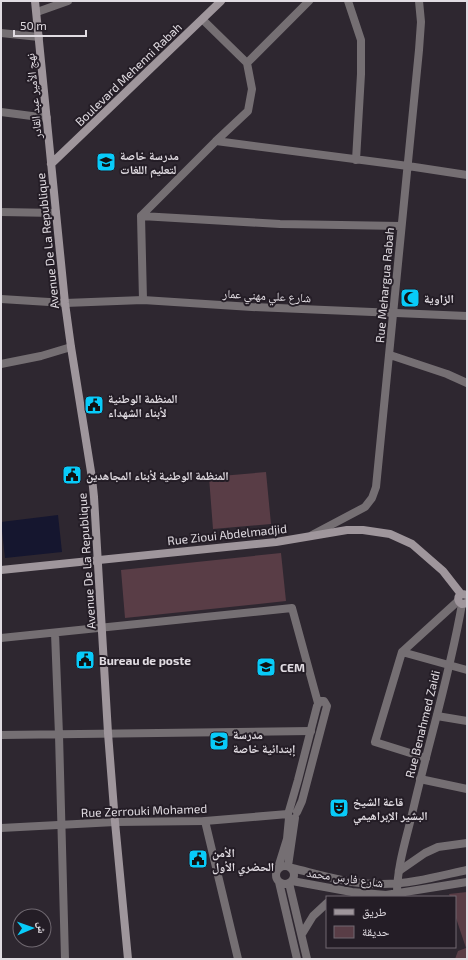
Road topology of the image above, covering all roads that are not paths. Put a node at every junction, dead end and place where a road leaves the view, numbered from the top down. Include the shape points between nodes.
1 (35, 1) edge
2 (68, 1) edge
3 (221, 1) edge
4 (309, 1) edge
5 (348, 1) edge
6 (419, 1) edge
7 (37, 12) junction
8 (203, 20) junction
9 (1, 33) edge
10 (39, 37) junction
11 (247, 64) junction
12 (1, 112) edge
13 (47, 118) junction
14 (216, 141) junction
15 (356, 160) junction
16 (51, 164) junction
17 (408, 166) junction
18 (467, 175) edge
19 (1, 212) edge
20 (56, 213) junction
21 (141, 216) junction
22 (401, 226) junction
23 (1, 299) edge
24 (143, 300) junction
25 (65, 303) junction
26 (393, 312) junction
27 (467, 316) edge
28 (71, 347) junction
29 (390, 355) junction
30 (1, 364) edge
31 (467, 383) edge
32 (310, 536) junction
33 (99, 560) junction
34 (1, 570) edge
35 (463, 600) edge
36 (102, 627) junction
37 (55, 633) junction
38 (1, 638) edge
39 (402, 652) junction
40 (449, 664) junction
41 (467, 670) edge
42 (318, 703) junction
43 (437, 716) junction
44 (467, 721) edge
45 (311, 731) junction
46 (108, 733) junction
47 (1, 735) edge
48 (59, 735) junction
49 (426, 758) junction
50 (420, 779) junction
51 (467, 789) edge
52 (292, 815) junction
53 (205, 821) junction
54 (114, 822) junction
55 (62, 826) junction
56 (1, 828) edge
57 (467, 843) edge
58 (290, 867) junction
59 (278, 868) junction
60 (467, 870) edge
61 (399, 871) junction
62 (279, 882) junction
63 (291, 882) junction
64 (467, 882) edge
65 (397, 883) junction
66 (352, 892) junction
67 (397, 894) junction
68 (341, 896) edge
69 (326, 904) edge
70 (302, 934) junction
71 (65, 959) edge
72 (128, 959) edge
73 (238, 959) edge
74 (297, 959) edge
75 (307, 959) edge

1 - 7 main road, نهج الأمير عبد القادر
2 - 7 street
3 - 8 main road, Boulevard Mehenni Rabah
4 - 11 street
5 - 15 street via 361,40
6 - 17 street, Rue Mehargua Rabah via 421,22
7 - 10 main road, نهج الأمير عبد القادر
8 - 11 street
8 - 16 main road, Boulevard Mehenni Rabah
9 - 10 street
10 - 13 main road, نهج الأمير عبد القادر
11 - 14 street via 252,89 248,111
12 - 13 street
13 - 16 main road, نهج الأمير عبد القادر
14 - 15 street
14 - 21 street
15 - 17 street
16 - 20 main road, Avenue De La Republique
17 - 18 street
17 - 22 street, Rue Mehargua Rabah
19 - 20 street
20 - 25 main road, Avenue De La Republique
21 - 22 street via 280,224
21 - 24 street
22 - 26 street, Rue Mehargua Rabah
23 - 25 street, شارع علي مهني عمار
24 - 25 street, شارع علي مهني عمار
24 - 26 street, شارع علي مهني عمار
25 - 28 main road, Avenue De La Republique
26 - 27 street, شارع علي مهني عمار
26 - 29 street, Rue Mehargua Rabah
28 - 30 street
28 - 33 main road, Avenue De La Republique via 92,478
29 - 31 street
29 - 32 street, Rue Mehargua Rabah via 376,487 372,498 366,507
32 - 33 main road, Rue Zioui Abdelmadjid via 276,542
32 - 35 main road, Rue Zioui Abdelmadjid via 347,530 390,534 412,544 443,571
33 - 34 main road, Rue Zioui Abdelmadjid
33 - 36 main road, Avenue De La Republique
35 - 39 street
35 - 40 street, Rue Benahmed Zaidi
36 - 37 street
36 - 42 street via 292,608
36 - 46 main road, Avenue De La Republique
37 - 38 street
37 - 48 street
39 - 40 street
39 - 49 street via 375,742
40 - 41 street
40 - 43 street, Rue Benahmed Zaidi
42 - 45 street
42 - 52 street via 324,701 327,706 302,801
43 - 44 street
43 - 49 street, Rue Benahmed Zaidi
45 - 46 street
45 - 52 street
46 - 48 street
46 - 54 main road, Avenue De La Republique
47 - 48 street
48 - 55 street
49 - 50 street, Rue Benahmed Zaidi
50 - 51 street
50 - 61 street, Rue Benahmed Zaidi
52 - 53 street, Rue Zerrouki Mohamed
52 - 58 street
52 - 59 street
53 - 54 street, Rue Zerrouki Mohamed
53 - 73 street
54 - 55 street, Rue Zerrouki Mohamed
54 - 72 main road, Avenue De La Republique
55 - 56 street, Rue Zerrouki Mohamed
55 - 71 street
57 - 61 street via 438,847
58 - 59 street via 283,865
58 - 63 street via 294,873
58 - 65 street, شارع فارس محمد via 362,883
59 - 62 street via 276,877
60 - 65 street, شارع فارس محمد
61 - 65 street, Rue Benahmed Zaidi
62 - 63 street
62 - 74 street
63 - 66 street, شارع فارس محمد
63 - 70 street
64 - 67 street, شارع فارس محمد
65 - 67 street, Rue Benahmed Zaidi
66 - 67 street, شارع فارس محمد
66 - 68 street
69 - 70 street
70 - 75 street

